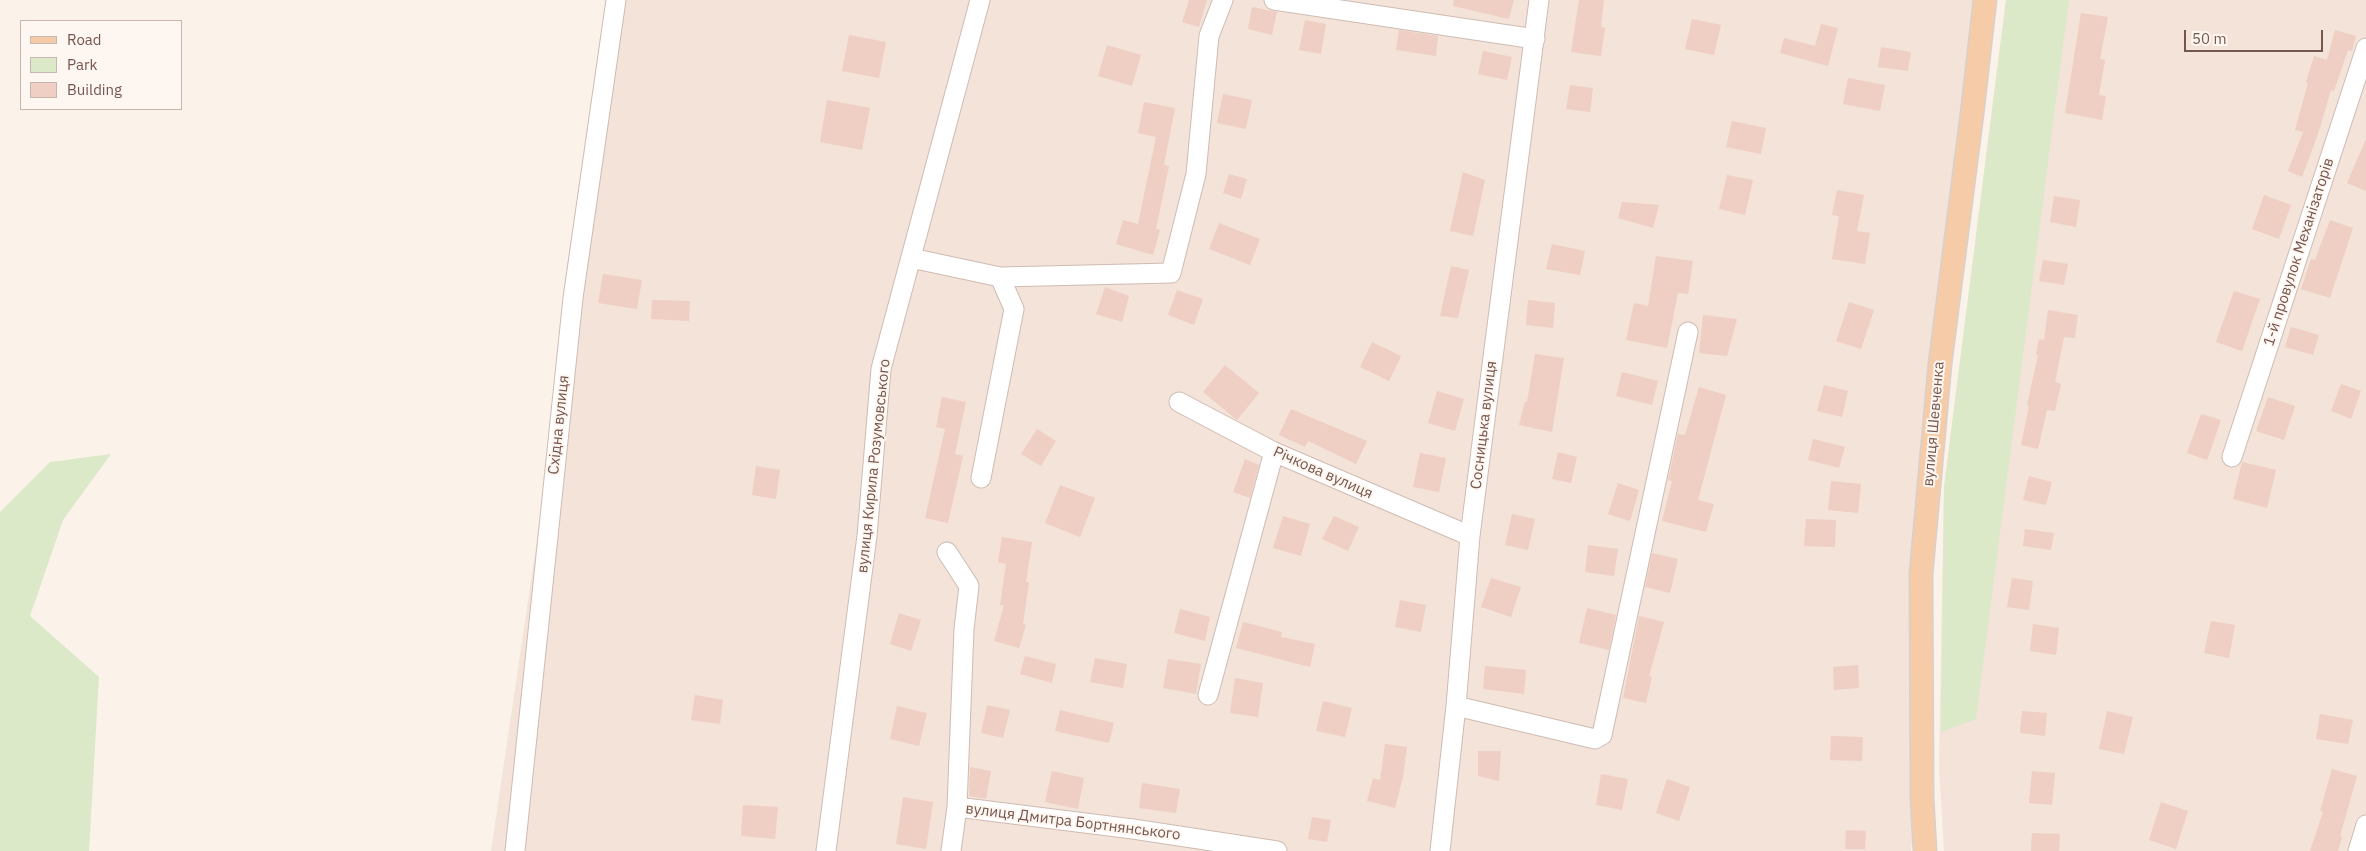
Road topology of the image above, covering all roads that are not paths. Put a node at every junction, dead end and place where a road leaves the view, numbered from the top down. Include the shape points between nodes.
1 (616, 0) edge
2 (980, 0) edge
3 (1223, 0) edge
4 (1274, 0) edge
5 (1539, 0) edge
6 (1984, 0) edge
7 (1535, 40) junction
8 (2366, 48) edge
9 (912, 258) junction
10 (1000, 277) junction
11 (1688, 332) dead end
12 (1179, 402) dead end
13 (1274, 452) junction
14 (2232, 457) dead end
15 (981, 478) dead end
16 (1470, 536) junction
17 (947, 552) dead end
18 (1208, 695) dead end
19 (1456, 706) junction
20 (957, 807) junction
21 (2366, 825) edge
22 (515, 851) edge
23 (826, 851) edge
24 (951, 851) edge
25 (1277, 851) edge
26 (1440, 851) edge
27 (1925, 851) edge
28 (2358, 851) edge

1 - 22 street, Східна вулиця via 573,298
2 - 9 street, вулиця Кирила Розумовського
3 - 10 street via 1209,36 1196,174 1171,273
4 - 7 street
5 - 7 street, Сосницька вулиця
6 - 27 main road, вулиця Шевченка via 1940,364 1921,574
7 - 16 street, Сосницька вулиця
8 - 14 street, 1-й провулок Механізаторів
9 - 10 street
9 - 23 street, вулиця Кирила Розумовського via 881,369 867,536
10 - 15 street via 1014,309
11 - 19 street via 1602,735 1595,739
12 - 13 street, Річкова вулиця
13 - 16 street, Річкова вулиця
13 - 18 street
16 - 19 street, Сосницька вулиця
17 - 20 street via 969,586 964,629
19 - 26 street, Сосницька вулиця
20 - 24 street
20 - 25 street, вулиця Дмитра Бортнянського
21 - 28 street

